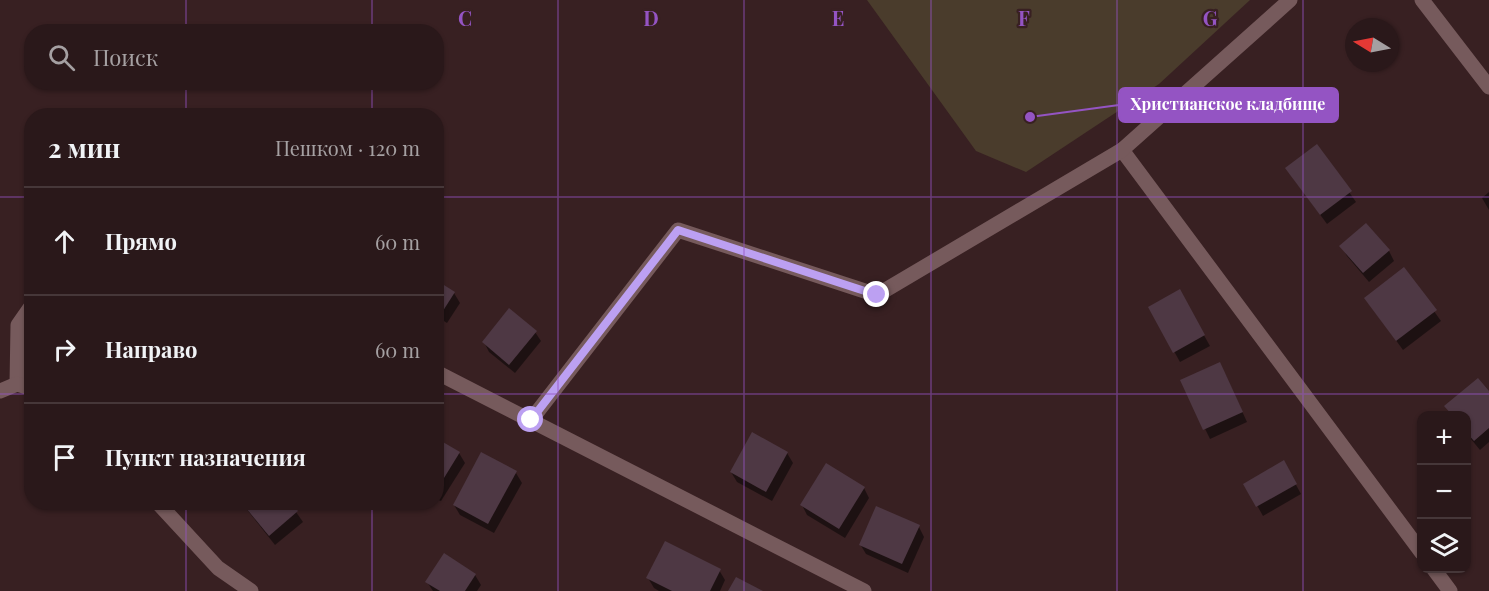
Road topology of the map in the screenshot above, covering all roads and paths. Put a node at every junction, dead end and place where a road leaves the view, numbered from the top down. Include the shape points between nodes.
1 (1290, 0) edge
2 (1422, 0) edge
3 (1489, 87) edge
4 (1122, 150) junction
5 (24, 316) edge
6 (444, 376) edge
7 (24, 386) edge
8 (0, 390) edge
9 (531, 420) junction
10 (164, 510) edge
11 (1417, 546) edge
12 (1437, 573) edge
13 (251, 591) edge
14 (864, 591) edge
15 (1450, 591) edge

1 - 4 street
2 - 3 street
4 - 9 street via 877,295 678,230
4 - 11 street
5 - 7 street via 18,325
6 - 9 street
7 - 8 street
9 - 14 street
10 - 13 street via 218,568
12 - 15 street

